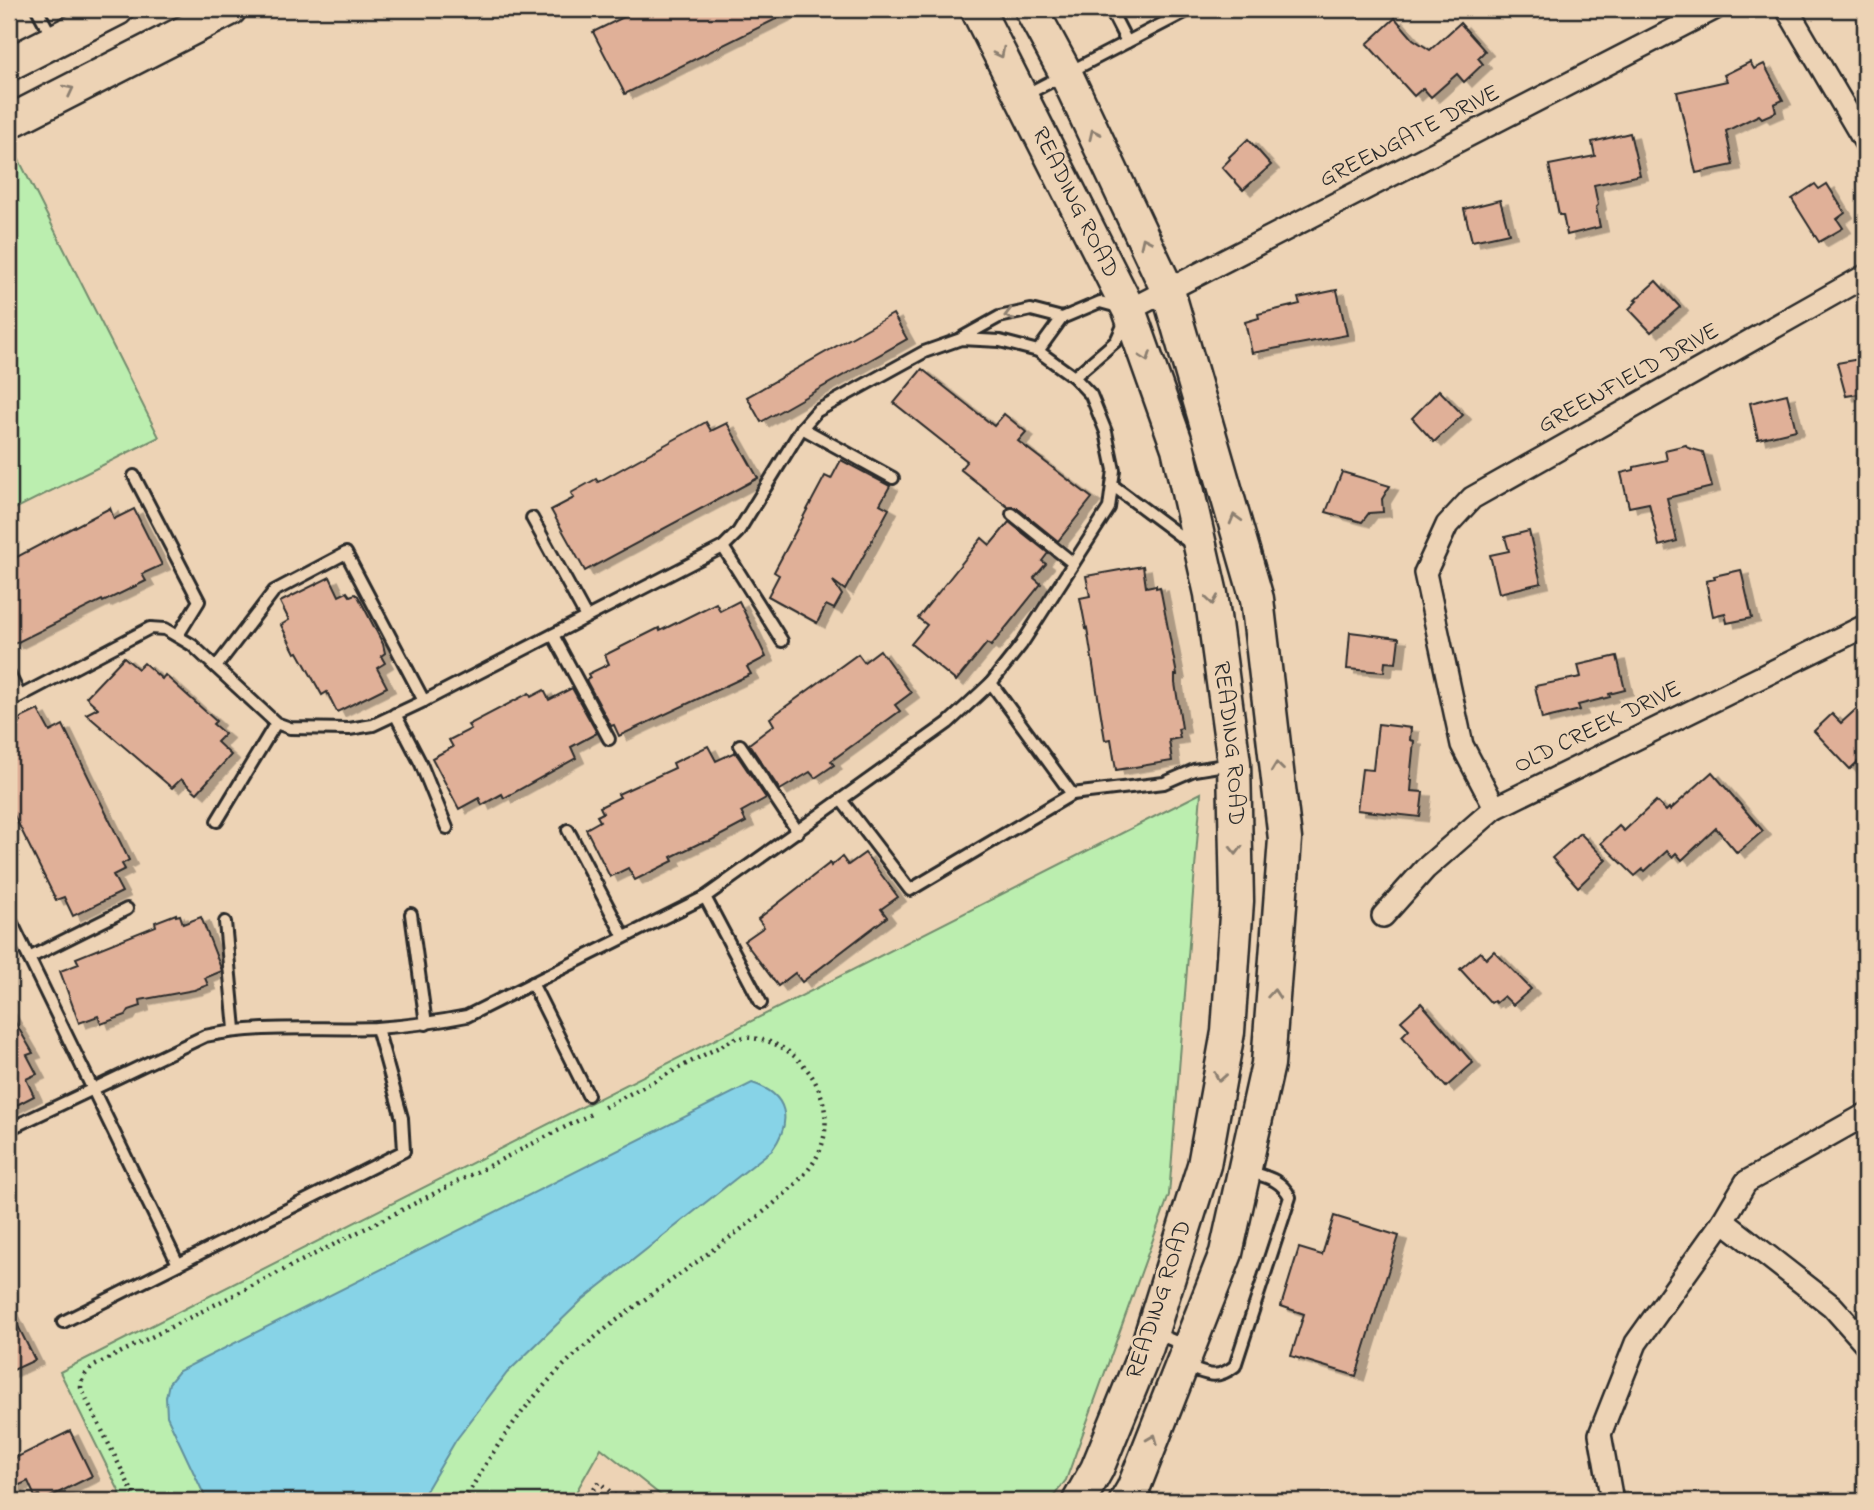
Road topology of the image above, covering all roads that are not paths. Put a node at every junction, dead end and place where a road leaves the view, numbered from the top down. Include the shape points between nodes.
1 (37, 9) edge
2 (117, 9) edge
3 (230, 9) edge
4 (977, 9) edge
5 (1031, 9) edge
6 (1110, 9) edge
7 (1191, 9) edge
8 (1714, 9) edge
9 (1787, 9) edge
10 (54, 41) junction
11 (1127, 43) junction
12 (9, 64) edge
13 (1066, 74) junction
14 (1022, 97) junction
15 (9, 122) edge
16 (1865, 142) edge
17 (1865, 276) edge
18 (1168, 291) junction
19 (1129, 310) junction
20 (1062, 318) junction
21 (961, 339) junction
22 (1038, 351) junction
23 (1073, 377) junction
24 (802, 428) junction
25 (134, 476) dead end
26 (892, 478) dead end
27 (1112, 485) junction
28 (1012, 514) dead end
29 (531, 518) dead end
30 (723, 547) junction
31 (1204, 553) junction
32 (1073, 563) junction
33 (586, 617) junction
34 (1865, 626) edge
35 (178, 635) junction
36 (553, 635) junction
37 (782, 641) dead end
38 (216, 667) junction
39 (9, 674) edge
40 (991, 683) junction
41 (20, 696) junction
42 (9, 702) edge
43 (424, 702) junction
44 (395, 714) junction
45 (276, 723) junction
46 (609, 739) dead end
47 (740, 745) dead end
48 (1234, 763) junction
49 (1072, 794) junction
50 (842, 800) junction
51 (1495, 808) junction
52 (217, 821) dead end
53 (447, 828) dead end
54 (568, 830) dead end
55 (798, 832) junction
56 (705, 897) junction
57 (127, 909) dead end
58 (411, 914) dead end
59 (1383, 916) dead end
60 (9, 917) edge
61 (225, 922) dead end
62 (624, 937) junction
63 (29, 958) junction
64 (532, 983) junction
65 (761, 1003) dead end
66 (426, 1024) junction
67 (377, 1028) junction
68 (235, 1029) junction
69 (92, 1089) junction
70 (588, 1095) dead end
71 (1865, 1115) edge
72 (9, 1129) edge
73 (1245, 1170) junction
74 (1723, 1221) junction
75 (178, 1264) junction
76 (63, 1321) dead end
77 (1152, 1332) junction
78 (1865, 1343) edge
79 (1186, 1356) junction
80 (1136, 1497) edge
81 (1079, 1501) edge
82 (1612, 1501) edge

1 - 10 lane
2 - 10 main road
15 -> 3 main road
4 -> 14 main road, READING ROAD
5 - 13 main road, READING ROAD
6 - 11 lane
7 - 11 lane
8 - 18 street, GREENGATE DRIVE
9 - 16 street
10 - 12 main road
11 - 13 lane
13 - 14 lane
18 -> 13 main road, READING ROAD
14 - 19 main road, READING ROAD
17 - 51 street, GREENFIELD DRIVE via 1472,498 1447,524 1425,573 1462,744
18 - 19 street, GREENGATE DRIVE
73 -> 18 main road, READING ROAD via 1268,1064 1285,839 1257,598
19 - 20 lane via 1100,302
19 - 23 lane via 1116,341
19 -> 31 main road, READING ROAD via 1178,448
20 -> 21 lane via 1031,310 999,317
20 - 22 lane
21 - 22 lane via 1000,341
21 - 24 lane via 924,352 817,411
22 - 23 lane
23 - 27 lane via 1091,395 1106,432 1114,470
24 - 26 lane
24 - 30 lane via 738,532
25 - 35 lane via 199,601
27 - 31 lane
27 - 32 lane via 1109,508
28 - 32 lane
29 - 33 lane
30 - 33 lane
30 - 37 lane
31 -> 48 main road, READING ROAD
32 - 40 lane
33 - 36 lane
34 - 51 street, OLD CREEK DRIVE
35 - 38 lane
35 - 41 lane via 150,628
36 - 43 lane
36 - 46 lane
38 - 43 lane via 274,591 346,554
38 - 45 lane
39 - 41 lane
40 - 49 lane
40 - 50 lane via 948,723
41 - 42 lane
43 - 44 lane
44 - 45 lane via 373,725 349,729 290,728
44 - 53 lane
45 - 52 lane
47 - 55 lane
48 - 49 lane via 1194,770 1164,783
48 -> 77 main road, READING ROAD via 1237,901 1228,1032 1204,1165
49 - 50 lane via 910,890
50 - 55 lane
51 - 59 street, OLD CREEK DRIVE via 1425,869
54 - 62 lane
55 - 56 lane
56 - 62 lane
56 - 65 lane
57 - 63 lane
58 - 66 lane
60 - 63 lane
61 - 68 lane
62 - 64 lane
63 - 69 lane
64 - 66 lane via 467,1016
64 - 70 lane
66 - 67 lane
67 - 68 lane
67 - 75 lane via 402,1118 404,1151
68 - 69 lane via 205,1036
69 - 72 lane
69 - 75 lane
71 - 74 street via 1746,1182
73 - 79 main road, READING ROAD via 1226,1253
73 - 79 lane via 1274,1179 1290,1197 1235,1366 1215,1376
74 - 78 street via 1832,1306
74 - 82 street via 1636,1343 1600,1434
75 - 76 lane
77 - 79 lane
77 - 81 main road, READING ROAD via 1097,1469
80 -> 79 main road, READING ROAD

